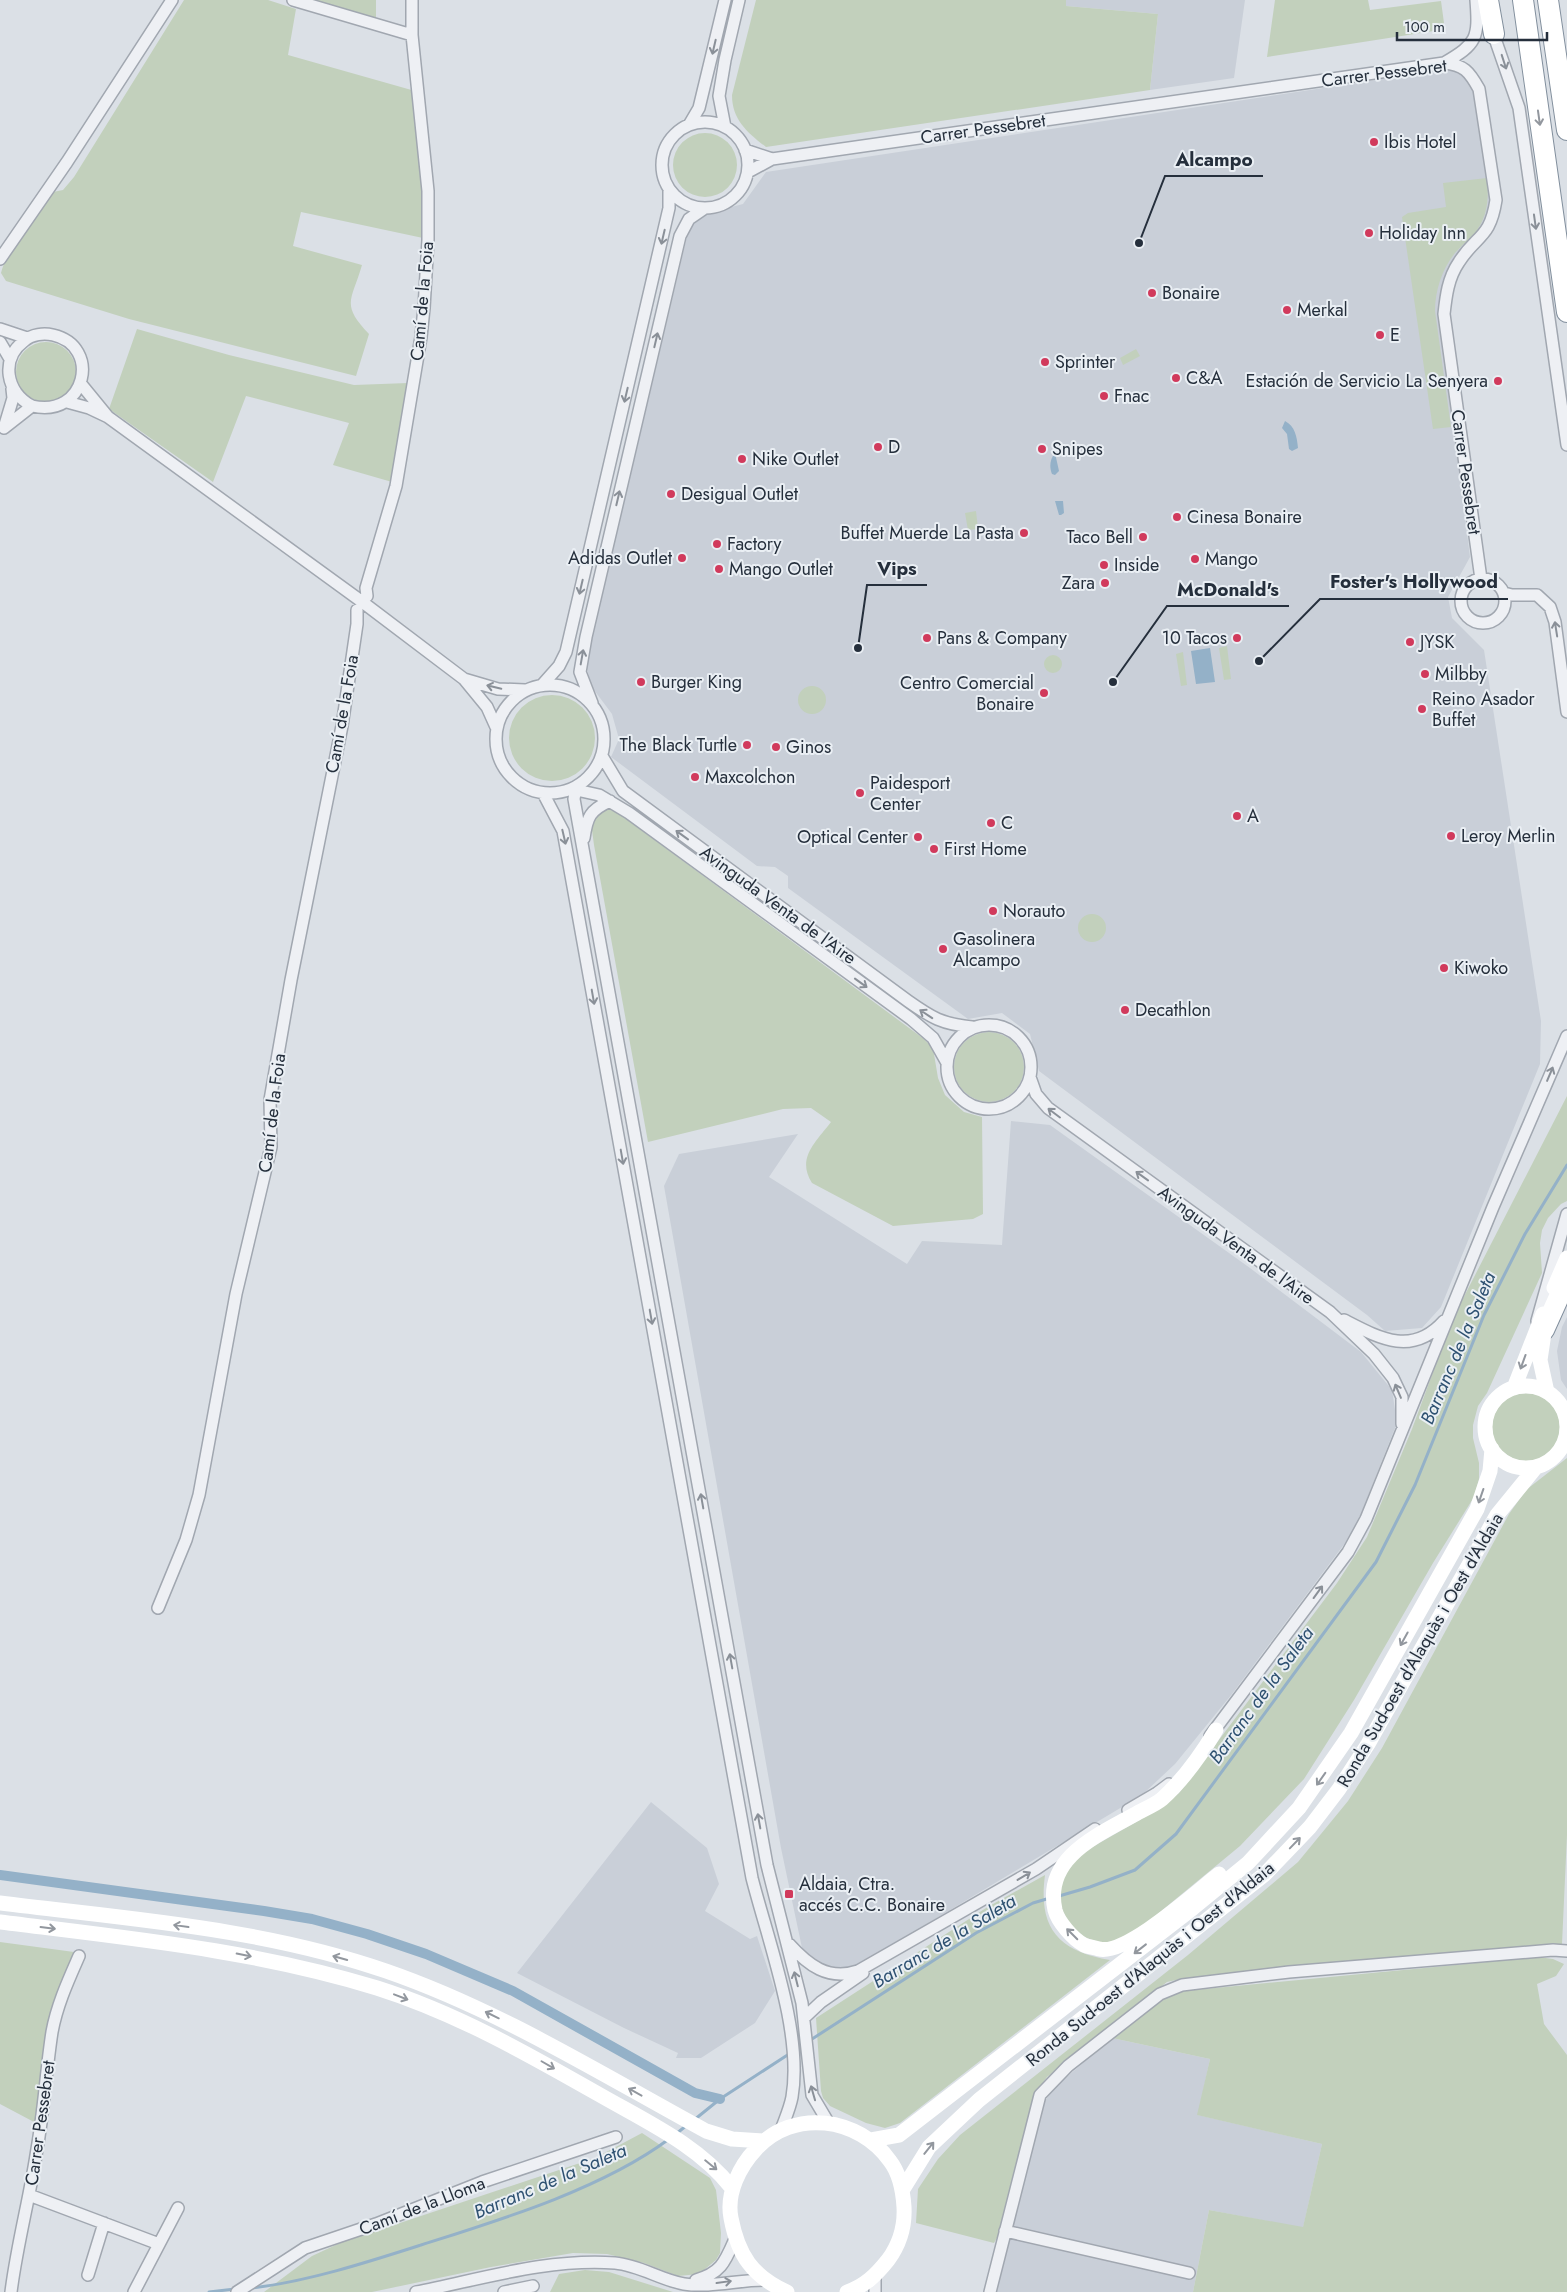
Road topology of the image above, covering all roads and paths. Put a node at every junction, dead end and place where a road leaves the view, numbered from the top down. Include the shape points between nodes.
1 (172, 0) edge
2 (293, 0) edge
3 (412, 0) edge
4 (725, 0) edge
5 (739, 0) edge
6 (1476, 0) edge
7 (1482, 0) edge
8 (1488, 0) edge
9 (1523, 0) edge
10 (1548, 0) edge
11 (1494, 34) junction
12 (412, 35) junction
13 (1444, 62) junction
14 (689, 125) junction
15 (725, 126) junction
16 (1567, 130) edge
17 (746, 150) junction
18 (772, 159) junction
19 (748, 172) junction
20 (669, 188) junction
21 (706, 208) junction
22 (0, 259) edge
23 (1567, 312) edge
24 (0, 328) edge
25 (27, 338) junction
26 (0, 342) edge
27 (10, 359) junction
28 (81, 384) junction
29 (12, 389) junction
30 (67, 402) junction
31 (32, 406) junction
32 (108, 417) junction
33 (2, 432) edge
34 (1567, 445) edge
35 (1481, 579) junction
36 (1504, 593) junction
37 (366, 596) dead end
38 (356, 610) dead end
39 (464, 679) junction
40 (543, 684) junction
41 (525, 690) junction
42 (592, 703) junction
43 (1567, 712) edge
44 (496, 727) junction
45 (602, 756) junction
46 (575, 789) junction
47 (543, 793) junction
48 (610, 801) junction
49 (583, 849) junction
50 (972, 1027) junction
51 (1567, 1036) edge
52 (946, 1061) junction
53 (1030, 1076) junction
54 (1567, 1214) edge
55 (1567, 1258) edge
56 (1567, 1279) edge
57 (1451, 1308) junction
58 (1330, 1312) junction
59 (1539, 1333) junction
60 (1514, 1388) junction
61 (1548, 1392) junction
62 (1565, 1411) edge
63 (1400, 1438) junction
64 (1564, 1447) edge
65 (1492, 1449) junction
66 (1536, 1467) junction
67 (158, 1608) dead end
68 (1216, 1730) junction
69 (1299, 1808) junction
70 (0, 1903) edge
71 (0, 1922) edge
72 (787, 1943) junction
73 (1567, 1951) edge
74 (79, 1956) dead end
75 (873, 1962) junction
76 (805, 2023) junction
77 (828, 2122) junction
78 (781, 2130) junction
79 (616, 2137) dead end
80 (870, 2140) junction
81 (763, 2141) junction
82 (732, 2188) junction
83 (903, 2189) junction
84 (30, 2195) junction
85 (178, 2208) dead end
86 (104, 2223) junction
87 (1004, 2231) junction
88 (734, 2239) junction
89 (158, 2244) junction
90 (1189, 2273) dead end
91 (88, 2275) dead end
92 (875, 2276) junction
93 (684, 2284) junction
94 (769, 2285) edge
95 (531, 2289) edge
96 (11, 2292) edge
97 (134, 2292) edge
98 (237, 2292) edge
99 (416, 2292) edge
100 (504, 2292) edge
101 (787, 2292) edge
102 (847, 2292) edge
103 (875, 2292) edge
104 (990, 2292) edge

1 - 22 street
2 - 12 street
3 - 12 street, Camí de la Foia
4 -> 14 street via 699,108
5 - 15 street via 719,96
6 - 13 street via 1478,27 1468,49
7 - 11 street
8 - 11 highway
9 -> 23 highway
10 - 16 highway
11 -> 34 street via 1519,108
12 - 37 street, Camí de la Foia via 428,191 422,337 396,486
13 - 18 street, Carrer Pessebret
13 - 35 street, Carrer Pessebret via 1459,64 1479,89 1496,200 1494,218 1485,234 1459,262 1447,287 1444,314
14 - 15 street via 713,122
14 - 20 street via 678,132 664,152 662,165
15 - 17 street
17 - 18 street, Carrer Pessebret
17 - 19 street
18 - 19 street, Carrer Pessebret
19 - 21 street via 736,196
20 - 21 street via 678,199 691,206
20 -> 40 street via 670,208 566,652
42 -> 21 street via 580,672 586,637 680,236 690,219
24 - 25 street
25 - 27 street
25 - 28 street via 48,334 69,342 82,361
26 - 27 street
27 - 29 street
28 - 30 street
28 - 32 street
29 - 31 street
29 - 33 street via 13,398
30 - 31 street via 52,408
30 - 32 street
31 - 33 street
32 - 39 street
35 - 36 street via 1495,582
35 - 36 street via 1468,585 1462,597 1463,609 1469,618 1481,623 1496,620 1504,608
43 -> 36 street via 1555,622 1550,607 1537,595
38 - 67 street, Camí de la Foia via 357,624 342,726 271,1093 271,1147 236,1294 201,1487 186,1540
41 -> 39 street via 498,689
39 - 44 street via 487,707
40 - 41 street
40 - 42 street via 570,688
41 - 44 street via 512,699
42 - 45 street via 604,731
44 - 47 street via 499,760 510,776 525,788
45 - 46 street via 587,779
50 -> 45 street, Avinguda Venta de l'Aire via 950,1025 932,1018 622,791
46 - 47 street
46 - 48 street, Avinguda Venta de l'Aire
46 - 49 street
47 -> 78 street via 563,831 752,1878 784,1995 793,2068 792,2097
48 - 49 street via 598,806 587,819
48 -> 52 street, Avinguda Venta de l'Aire via 911,1019 933,1038
72 -> 49 street via 767,1865
50 - 52 street via 960,1035
50 - 53 street via 986,1024 1012,1031 1027,1048
57 -> 51 street
52 - 53 street via 947,1075 961,1100 988,1110 1008,1104 1024,1090
58 -> 53 street, Avinguda Venta de l'Aire via 1048,1108 1036,1094
54 - 59 street
55 - 59 main road
56 - 59 highway
57 - 58 street via 1437,1328 1420,1338 1399,1341 1375,1336
57 - 63 street
63 -> 58 street, Avinguda Venta de l'Aire via 1402,1397 1392,1378 1374,1354
59 -> 60 main road
59 - 61 main road via 1540,1360
60 - 61 main road via 1525,1386
60 - 65 main road via 1494,1402 1488,1413 1486,1432
61 - 62 main road
62 - 64 main road
68 -> 63 street via 1348,1552 1366,1519
64 - 66 main road via 1546,1463
65 - 66 main road via 1511,1465
65 -> 69 main road, Ronda Sud-oest d'Alaquàs i Oest d'Aldaia via 1490,1471 1477,1509 1351,1733
83 -> 66 main road, Ronda Sud-oest d'Alaquàs i Oest d'Aldaia via 929,2147 979,2100 1265,1874 1310,1827 1368,1744 1497,1515
69 -> 68 main road via 1281,1817 1239,1858 1127,1943 1104,1950 1084,1945 1070,1932 1056,1915 1054,1903 1057,1876 1065,1860 1089,1841 1160,1800 1203,1752
75 -> 68 street via 1036,1869 1081,1837 1157,1794 1176,1778
69 -> 80 main road, Ronda Sud-oest d'Alaquàs i Oest d'Aldaia via 1248,1863 1163,1932 899,2135
81 -> 70 main road via 732,2139 706,2131 533,2035 463,2001 385,1971 304,1947 230,1933
71 -> 82 main road via 225,1952 299,1966 379,1989 454,2018 524,2052 686,2145 716,2168
72 - 75 street via 812,1966 831,1974 849,1974
76 -> 72 street
73 - 87 street via 1289,1972 1182,1985 1160,1994 1068,2066 1040,2095
74 - 84 street, Carrer Pessebret via 60,2001 52,2031
75 - 76 street via 860,1976 821,2002
77 -> 76 street via 812,2096
77 - 78 main road via 804,2123
77 - 80 main road via 850,2128
78 - 81 main road
79 - 98 street, Camí de la Lloma via 482,2182 305,2248
80 - 83 main road via 891,2161
81 - 82 main road via 744,2162
82 - 88 main road via 730,2214
83 - 92 main road via 904,2221 895,2251
84 - 86 street
84 - 96 street, Carrer Pessebret
85 - 89 street
86 - 89 street
86 - 91 street
87 - 90 street
87 - 104 street
88 - 93 street via 725,2264 708,2277
88 - 94 main road via 746,2261
89 - 97 street
92 - 102 main road
92 - 103 street
93 -> 94 street via 739,2280
93 - 99 street via 617,2263 561,2262
94 - 101 main road
95 - 100 street

